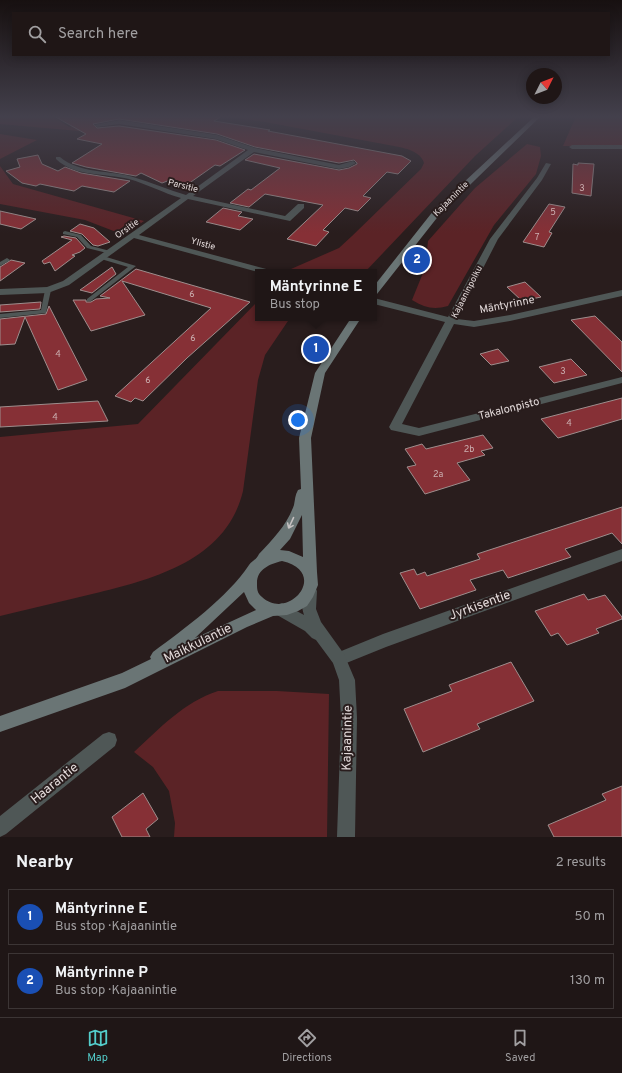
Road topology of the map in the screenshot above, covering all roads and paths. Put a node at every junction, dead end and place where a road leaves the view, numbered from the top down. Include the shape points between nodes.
1 (246, 155) edge
2 (279, 155) edge
3 (498, 155) edge
4 (58, 158) dead end
5 (353, 163) dead end
6 (548, 164) dead end
7 (188, 197) junction
8 (301, 206) dead end
9 (65, 233) dead end
10 (134, 236) junction
11 (111, 252) junction
12 (103, 258) junction
13 (6, 260) dead end
14 (0, 264) edge
15 (256, 269) edge
16 (377, 288) edge
17 (48, 290) junction
18 (0, 292) edge
19 (622, 293) edge
20 (89, 300) dead end
21 (377, 302) edge
22 (0, 316) edge
23 (354, 321) edge
24 (452, 321) junction
25 (622, 380) edge
26 (395, 427) joint
27 (305, 472) junction
28 (622, 555) edge
29 (262, 560) junction
30 (310, 572) junction
31 (250, 576) junction
32 (310, 591) junction
33 (277, 610) junction
34 (329, 645) junction
35 (339, 659) junction
36 (125, 680) junction
37 (0, 724) edge
38 (109, 740) dead end
39 (0, 828) edge
40 (346, 837) edge

1 - 7 street, Orsitie
2 - 5 street via 340,167
3 - 16 main road, Kajaanintie via 437,212
4 - 7 street, Parsitie via 76,168 125,176
6 - 24 street, Kajaaninpolku via 540,179 494,239
7 - 8 street, Parsitie via 287,220
7 - 10 street, Orsitie
9 - 11 lane via 79,236 89,247
10 - 11 street, Orsitie
10 - 15 street, Ylistie
11 - 12 street, Orsitie
12 - 17 street, Orsitie via 66,283
12 - 20 lane via 133,266
13 - 14 lane
17 - 18 street, Orsitie
17 - 22 lane via 44,312
19 - 24 street, Mäntyrinne via 474,324
21 - 24 street, Mäntyrinne
23 - 27 main road via 320,373 305,438
24 - 26 street, Kajaaninpolku
25 - 26 street, Takalonpisto via 419,432
27 -> 29 main road via 300,505 286,535
27 - 30 main road
28 - 35 street, Jyrkisentie
29 - 30 main road via 271,556 292,557 304,564
29 - 31 main road via 254,567
30 - 32 main road
31 - 33 main road via 249,590 254,599 262,606
31 - 36 main road, Maikkulantie via 197,628
32 - 33 main road via 304,600 295,606
32 - 34 street, Kajaanintie via 309,610 315,626
33 - 34 street, Kajaanintie via 310,626
33 - 36 main road, Maikkulantie via 242,622
34 - 35 street, Kajaanintie
35 - 40 street, Kajaanintie via 347,680 349,718
36 - 37 main road, Maikkulantie
38 - 39 street, Haarantie

